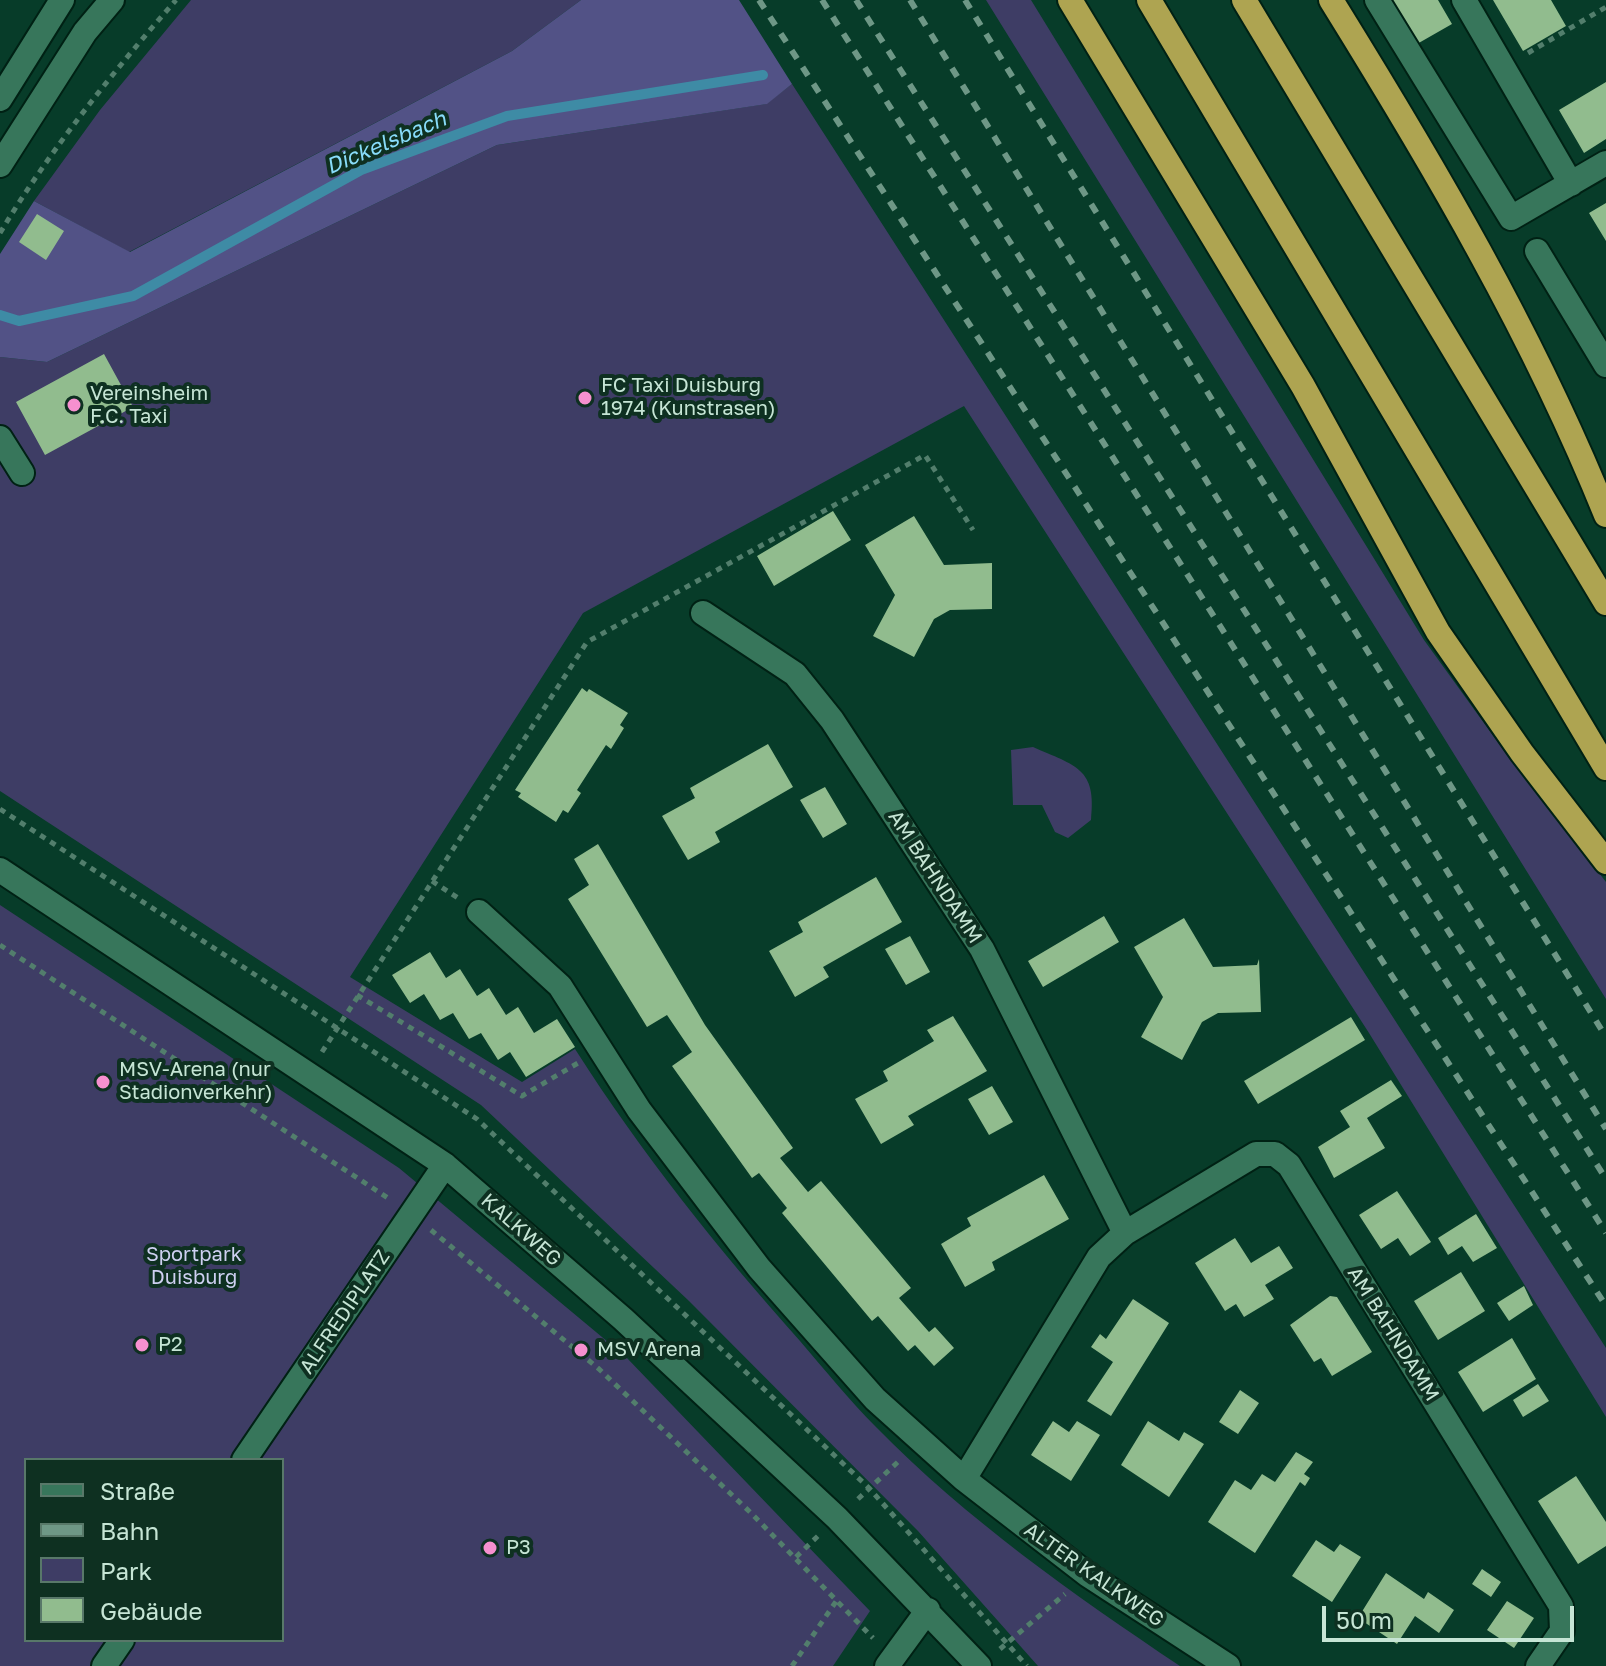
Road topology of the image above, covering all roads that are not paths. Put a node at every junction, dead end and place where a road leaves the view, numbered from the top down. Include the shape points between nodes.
1 (62, 0) edge
2 (112, 0) edge
3 (1070, 0) edge
4 (1149, 0) edge
5 (1244, 0) edge
6 (1331, 0) edge
7 (1377, 0) edge
8 (1464, 0) edge
9 (0, 99) edge
10 (1606, 163) edge
11 (0, 165) edge
12 (1571, 184) junction
13 (1537, 251) dead end
14 (1606, 365) edge
15 (0, 438) edge
16 (22, 473) dead end
17 (1606, 515) edge
18 (1606, 603) edge
19 (703, 613) dead end
20 (1606, 768) edge
21 (1606, 862) edge
22 (0, 870) edge
23 (479, 912) dead end
24 (445, 1165) junction
25 (1125, 1233) junction
26 (245, 1458) edge
27 (964, 1479) junction
28 (928, 1610) junction
29 (121, 1642) edge
30 (985, 1661) edge
31 (890, 1662) edge
32 (104, 1666) edge
33 (1228, 1666) edge
34 (1538, 1666) edge

1 - 9 street
2 - 11 street via 85,32
3 - 21 highway via 1303,386 1438,632
4 - 20 highway
5 - 18 highway
6 - 17 highway via 1436,170 1531,346
7 - 12 street via 1511,218
8 - 12 street
10 - 12 street
13 - 14 street
15 - 16 street
19 - 25 street, AM BAHNDAMM via 795,674 832,720 982,949
22 - 24 street, KALKWEG
23 - 27 street via 560,986 639,1110 759,1268 875,1399
24 - 26 street, ALFREDIPLATZ
24 - 28 street, KALKWEG via 623,1319
25 - 27 street, AM BAHNDAMM via 1099,1257
25 - 34 street, AM BAHNDAMM via 1256,1154 1275,1154 1289,1165 1561,1606 1562,1631
27 - 33 street, ALTER KALKWEG via 1088,1575
28 - 30 street, KALKWEG
28 - 31 street
29 - 32 street

